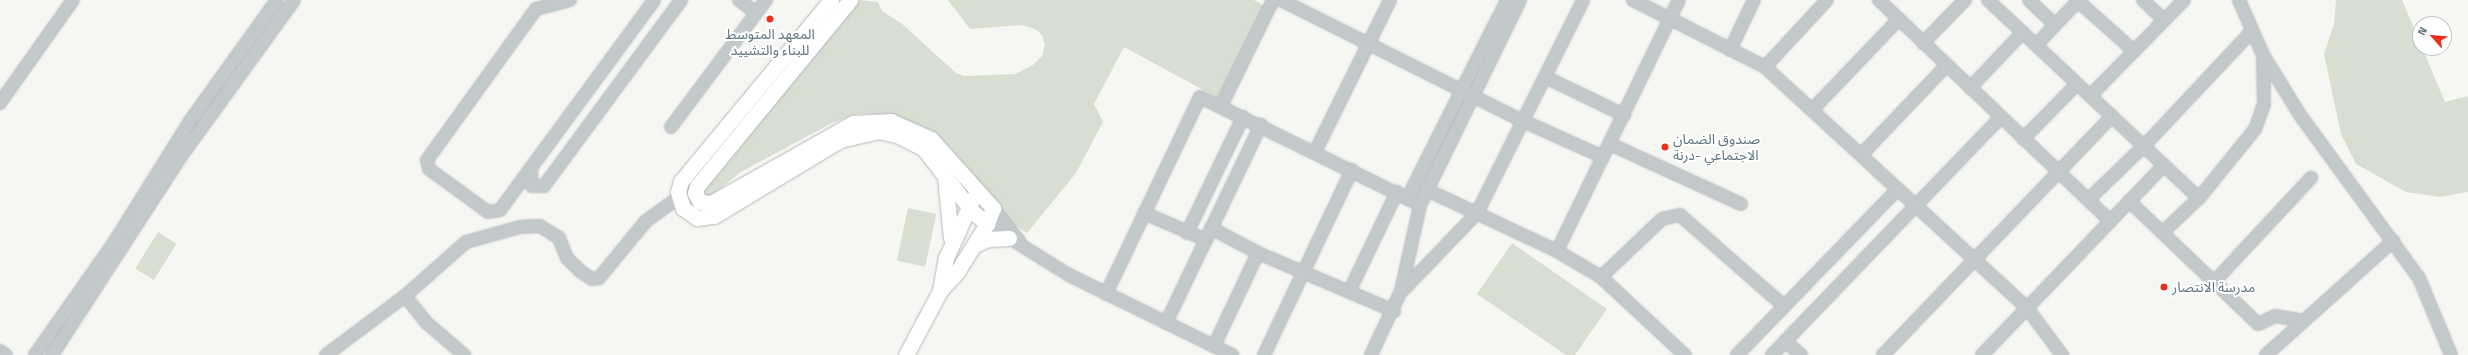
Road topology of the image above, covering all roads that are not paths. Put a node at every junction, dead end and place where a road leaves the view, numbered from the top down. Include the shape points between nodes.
1 (73, 0) edge
2 (277, 0) edge
3 (294, 0) edge
4 (570, 0) edge
5 (654, 0) edge
6 (681, 0) edge
7 (739, 0) edge
8 (766, 0) edge
9 (831, 0) edge
10 (850, 0) edge
11 (1273, 0) edge
12 (1280, 0) edge
13 (1390, 0) edge
14 (1507, 0) edge
15 (1520, 0) edge
16 (1583, 0) edge
17 (1633, 0) edge
18 (1679, 0) edge
19 (1754, 0) edge
20 (1827, 0) edge
21 (1879, 0) edge
22 (1965, 0) edge
23 (1988, 0) edge
24 (2029, 0) edge
25 (2078, 0) edge
26 (2142, 0) edge
27 (2184, 0) edge
28 (2239, 0) edge
29 (756, 13) junction
30 (1670, 19) junction
31 (1898, 20) junction
32 (2164, 20) junction
33 (2055, 24) junction
34 (2252, 31) junction
35 (2023, 32) junction
36 (1923, 43) junction
37 (1369, 44) junction
38 (2036, 45) junction
39 (1730, 50) junction
40 (2134, 51) junction
41 (2263, 55) junction
42 (1946, 66) junction
43 (1765, 67) junction
44 (1545, 77) junction
45 (2077, 84) junction
46 (1970, 88) junction
47 (1468, 94) junction
48 (2090, 96) junction
49 (0, 103) edge
50 (1221, 106) junction
51 (1812, 110) junction
52 (1624, 115) junction
53 (2112, 116) junction
54 (1243, 117) junction
55 (2000, 118) junction
56 (1523, 121) junction
57 (1261, 125) junction
58 (671, 127) dead end
59 (2023, 139) junction
60 (1610, 144) junction
61 (2144, 146) junction
62 (1314, 152) junction
63 (1861, 155) junction
64 (1603, 157) junction
65 (2164, 165) junction
66 (531, 168) junction
67 (1352, 170) junction
68 (2058, 172) junction
69 (944, 173) junction
70 (2311, 178) dead end
71 (532, 186) junction
72 (516, 188) junction
73 (1898, 189) junction
74 (1427, 190) junction
75 (980, 192) junction
76 (1397, 192) junction
77 (1408, 197) junction
78 (678, 198) junction
79 (2199, 198) junction
80 (2088, 200) junction
81 (2129, 201) junction
82 (967, 204) junction
83 (1741, 204) dead end
84 (1420, 205) junction
85 (1915, 205) junction
86 (993, 208) junction
87 (1144, 213) junction
88 (1477, 213) junction
89 (2110, 221) junction
90 (987, 224) junction
91 (1211, 228) junction
92 (1187, 233) junction
93 (2162, 233) junction
94 (1015, 240) junction
95 (1206, 240) junction
96 (2393, 241) junction
97 (974, 245) junction
98 (951, 247) junction
99 (1557, 251) junction
100 (1258, 253) junction
101 (1974, 260) junction
102 (1304, 271) junction
103 (1601, 278) junction
104 (2213, 283) junction
105 (1350, 290) junction
106 (940, 291) junction
107 (1401, 291) junction
108 (1106, 294) junction
109 (405, 296) junction
110 (1784, 306) junction
111 (2027, 308) junction
112 (1394, 311) junction
113 (2301, 320) junction
114 (1166, 323) junction
115 (1785, 341) junction
116 (1214, 346) junction
117 (0, 351) edge
118 (6, 355) edge
119 (35, 355) edge
120 (52, 355) edge
121 (326, 355) edge
122 (464, 355) edge
123 (906, 355) edge
124 (1232, 355) edge
125 (1264, 355) edge
126 (1371, 355) edge
127 (1685, 355) edge
128 (1737, 355) edge
129 (1772, 355) edge
130 (1801, 355) edge
131 (1884, 355) edge
132 (1982, 355) edge
133 (2062, 355) edge
134 (2266, 355) edge
135 (2450, 355) edge

1 - 49 street
2 - 119 street via 190,121 116,241
3 - 120 street via 186,149
4 - 72 street via 562,4 547,3 536,9 427,160 432,171 491,213 500,210
5 - 66 street
6 - 71 street via 546,184
7 - 29 street
8 - 29 street
9 - 78 main road via 684,177
10 - 75 main road via 697,186 698,200 711,203 835,130 872,120 902,124 922,133
11 - 50 street
12 - 37 street
13 - 37 street
14 - 47 street
15 - 47 street
16 - 44 street
17 - 30 street
18 - 30 street
19 - 39 street
20 - 43 street
21 - 31 street
22 - 36 street
23 - 35 street
24 - 33 street
25 - 33 street
25 - 40 street
26 - 32 street
27 - 32 street
28 - 34 street
29 - 58 street
30 - 39 street
30 - 52 street
31 - 36 street
31 - 51 street
32 - 40 street
33 - 38 street
34 - 41 street
34 - 61 street
35 - 38 street
35 - 46 street
36 - 42 street
37 - 47 street
37 - 62 street
38 - 45 street
39 - 43 street
40 - 48 street
41 - 79 street via 2265,90 2261,118 2249,139
41 - 96 street via 2315,137
42 - 46 street
42 - 63 street
43 - 51 street
44 - 52 street
44 - 56 street
45 - 48 street
45 - 59 street
46 - 55 street
47 - 56 street
47 - 74 street
47 - 77 street
48 - 53 street
50 - 54 street
50 - 87 street via 1200,97
51 - 63 street
52 - 60 street
53 - 61 street
53 - 68 street
54 - 57 street
54 - 92 street
55 - 59 street
55 - 85 street
56 - 64 street
56 - 88 street
57 - 62 street
57 - 91 street
59 - 68 street
60 - 64 street
60 - 83 street
61 - 65 street
61 - 80 street
62 - 67 street
63 - 73 street
64 - 99 street
65 - 79 street
65 - 81 street
66 - 71 street
66 - 72 street
67 - 76 street
67 - 102 street
68 - 80 street
68 - 101 street
69 - 78 main road via 915,143 897,134 868,132 840,140 708,218 692,216
69 - 82 main road
69 - 98 main road via 950,207
70 - 104 street
71 - 72 street
73 - 85 street
73 - 110 street
74 - 84 street
74 - 88 street
75 - 82 main road
75 - 86 main road
76 - 77 street
76 - 105 street
77 - 84 street
78 - 109 street via 646,221 599,278 592,279 580,271 567,258 558,238 540,226 531,225 466,242
79 - 93 street
80 - 89 street
81 - 89 street
81 - 93 street
82 - 90 main road
82 - 98 main road
84 - 107 street
85 - 101 street
85 - 115 street
86 - 90 main road
86 - 94 street
87 - 92 street
87 - 108 street
88 - 99 street
88 - 107 street
89 - 111 street
90 - 94 street
90 - 97 main road
91 - 95 street
91 - 100 street
92 - 95 street
93 - 104 street
94 - 97 main road via 988,239
94 - 108 street via 1069,275
95 - 114 street
96 - 113 street
96 - 135 street via 2419,278
97 - 106 main road
98 - 106 main road
99 - 103 street
100 - 102 street
100 - 116 street
101 - 111 street
101 - 131 street
102 - 105 street
102 - 125 street
103 - 110 street via 1662,219 1680,215
103 - 127 street
104 - 113 street via 2258,324 2275,316
105 - 112 street
106 - 123 main road
107 - 112 street
108 - 114 street
109 - 121 street
109 - 122 street via 428,324
110 - 128 street
111 - 132 street
111 - 133 street
112 - 126 street
113 - 134 street
114 - 116 street
115 - 129 street
115 - 130 street
116 - 124 street
117 - 118 street

